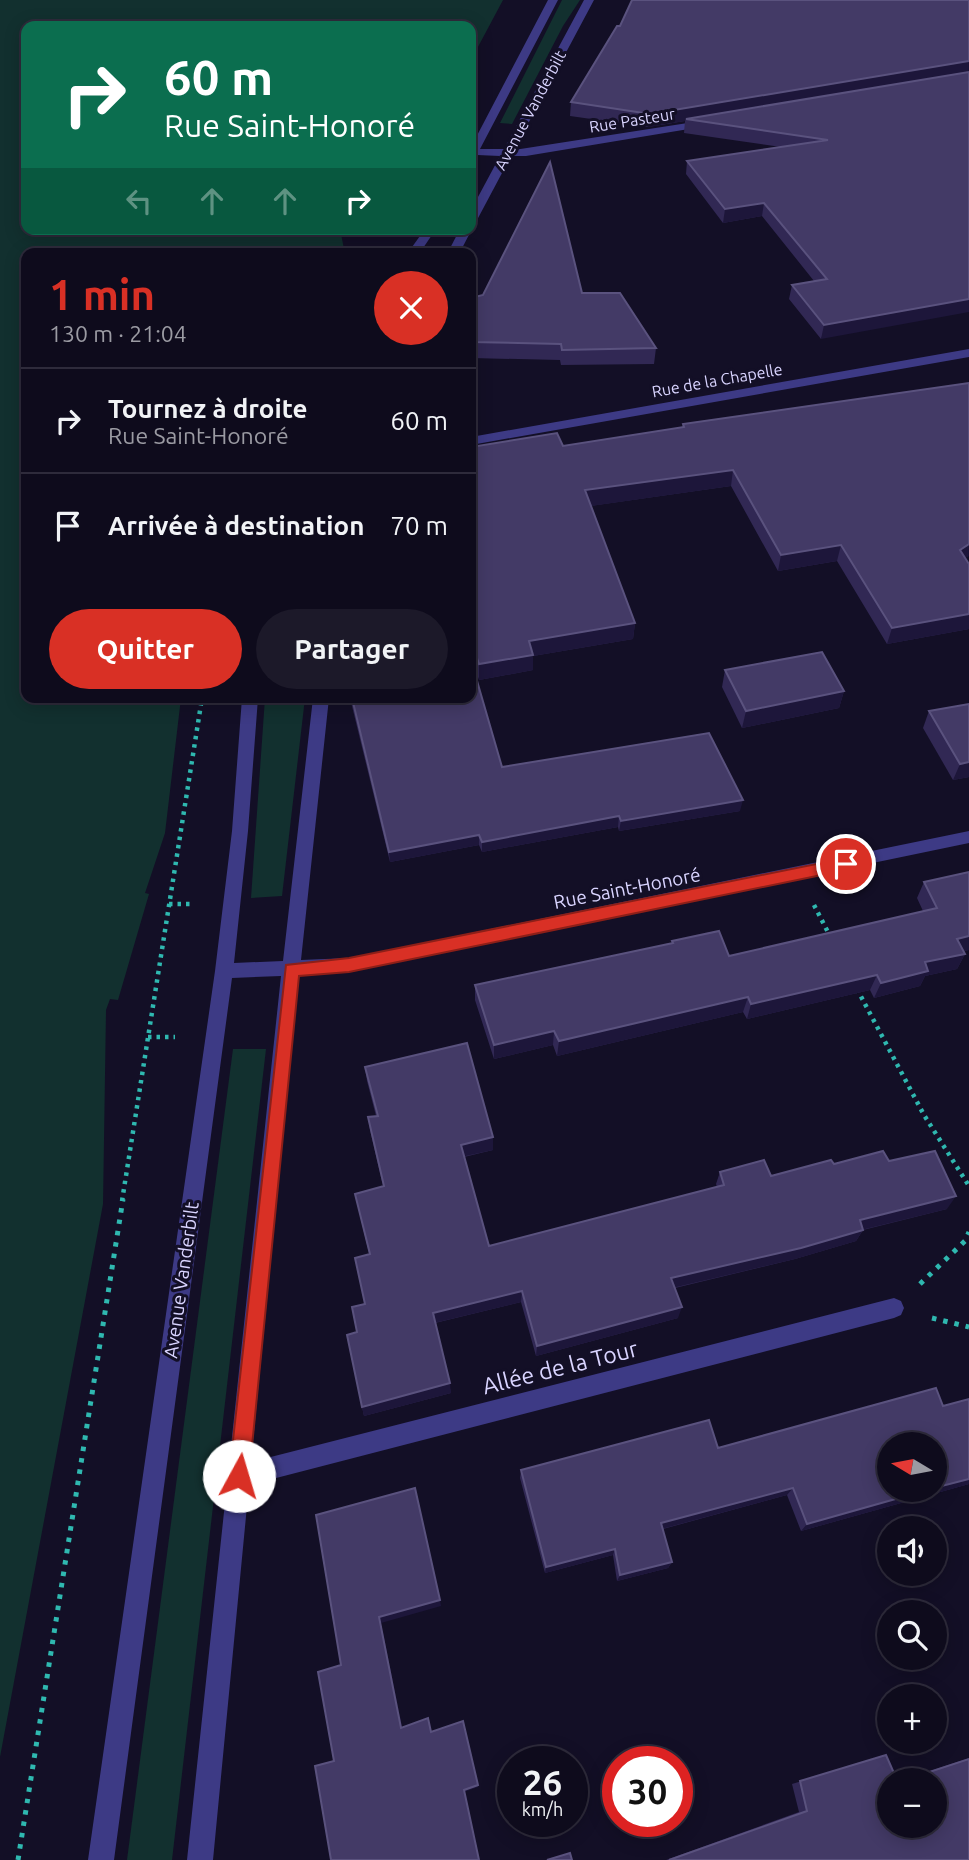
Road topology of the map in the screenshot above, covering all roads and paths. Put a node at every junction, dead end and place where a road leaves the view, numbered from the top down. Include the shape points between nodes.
1 (553, 0) edge
2 (589, 0) edge
3 (721, 121) edge
4 (476, 145) edge
5 (476, 153) edge
6 (507, 154) junction
7 (476, 211) edge
8 (969, 353) edge
9 (476, 440) edge
10 (201, 703) edge
11 (250, 703) edge
12 (320, 703) edge
13 (969, 837) edge
14 (797, 874) junction
15 (834, 944) edge
16 (291, 970) junction
17 (224, 971) junction
18 (853, 981) edge
19 (969, 1186) edge
20 (969, 1233) edge
21 (894, 1308) joint
22 (239, 1476) junction
23 (18, 1860) edge
24 (101, 1860) edge
25 (200, 1860) edge

1 - 4 street, Avenue Vanderbilt
2 - 6 street, Avenue Vanderbilt
3 - 6 street, Rue Pasteur
5 - 6 street, Rue Pasteur
6 - 7 street, Avenue Vanderbilt
8 - 9 street, Rue de la Chapelle
10 - 23 path
11 - 17 street, Avenue Vanderbilt
12 - 16 street
13 - 14 street, Rue Saint-Honoré
14 - 15 path
14 - 16 street, Rue Saint-Honoré via 349,965
16 - 17 street, Rue Saint-Honoré
16 - 22 street
17 - 24 street, Avenue Vanderbilt
18 - 19 path via 923,1115
20 - 21 path
21 - 22 street, Allée de la Tour
22 - 25 street

